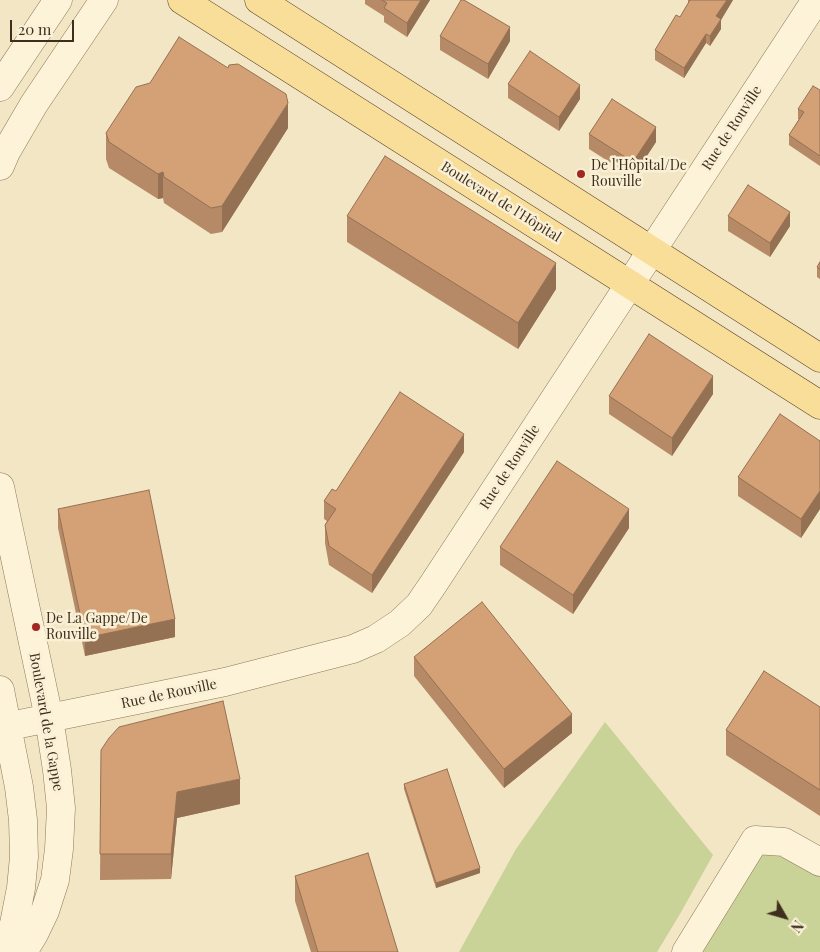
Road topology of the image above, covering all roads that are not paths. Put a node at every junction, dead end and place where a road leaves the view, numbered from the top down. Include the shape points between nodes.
1 (58, 0) edge
2 (104, 0) edge
3 (182, 0) edge
4 (259, 0) edge
5 (816, 0) edge
6 (0, 87) edge
7 (0, 166) edge
8 (652, 250) junction
9 (630, 283) junction
10 (820, 358) edge
11 (820, 405) edge
12 (0, 487) edge
13 (0, 690) edge
14 (49, 718) junction
15 (4, 727) edge
16 (820, 862) edge
17 (3, 952) edge
18 (23, 952) edge
19 (686, 952) edge

1 - 6 street
2 - 7 street via 34,104
3 - 9 main road, Boulevard de l'Hôpital
4 - 8 main road
5 - 8 street, Rue de Rouville
8 - 9 street, Rue de Rouville
8 - 10 main road
9 - 11 main road, Boulevard de l'Hôpital
9 - 14 street, Rue de Rouville via 434,583 419,605 400,623 376,639 352,649 225,682
12 - 14 street, Boulevard de la Gappe
13 - 15 street
14 - 15 street, Rue de Rouville
14 - 18 street, Boulevard de la Gappe via 61,808 56,880
15 - 17 street via 19,787 24,857 14,924
16 - 19 street via 784,842 755,840

